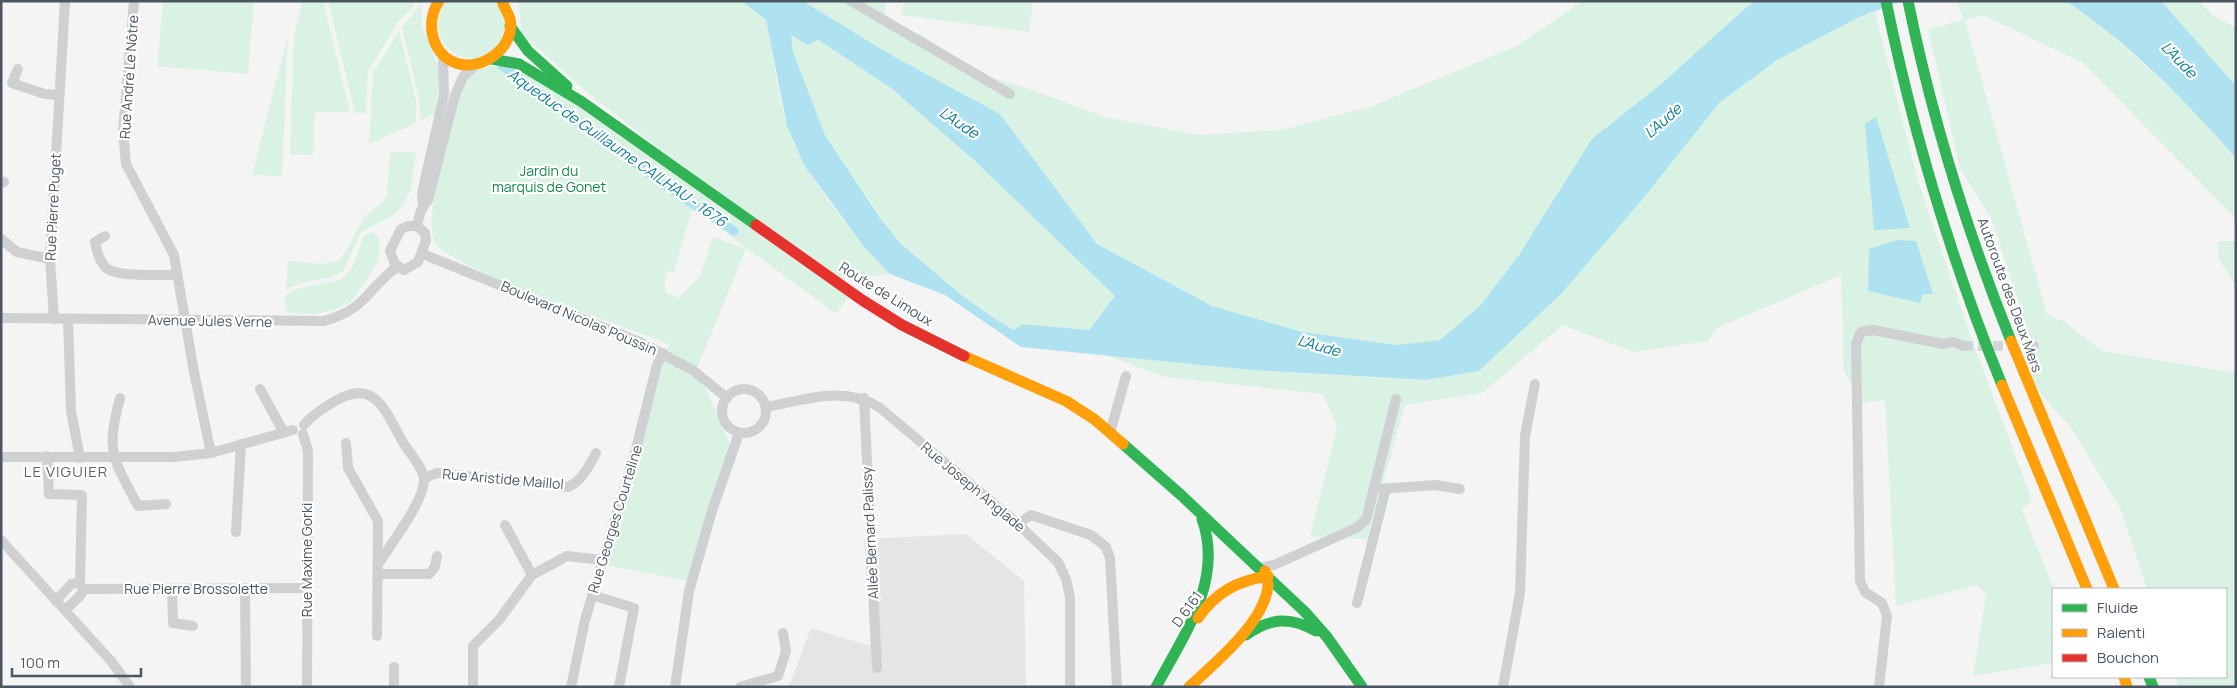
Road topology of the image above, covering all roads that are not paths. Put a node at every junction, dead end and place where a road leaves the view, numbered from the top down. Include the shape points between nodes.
1 (65, 1) edge
2 (134, 1) edge
3 (439, 1) edge
4 (851, 1) edge
5 (1886, 1) edge
6 (1908, 1) edge
7 (506, 4) edge
8 (510, 26) junction
9 (443, 54) junction
10 (492, 59) junction
11 (475, 65) junction
12 (18, 69) dead end
13 (1010, 94) dead end
14 (58, 95) junction
15 (582, 102) junction
16 (423, 207) junction
17 (417, 226) junction
18 (105, 236) dead end
19 (1, 239) edge
20 (423, 254) junction
21 (50, 259) junction
22 (398, 266) junction
23 (178, 275) junction
24 (1, 318) edge
25 (54, 319) junction
26 (68, 319) junction
27 (185, 320) junction
28 (1963, 346) tunnel mouth
29 (663, 353) junction
30 (1126, 376) dead end
31 (1535, 384) dead end
32 (260, 389) dead end
33 (120, 398) dead end
34 (727, 398) junction
35 (864, 398) junction
36 (1396, 399) dead end
37 (766, 407) junction
38 (296, 430) junction
39 (739, 433) junction
40 (1110, 433) junction
41 (346, 443) dead end
42 (241, 444) junction
43 (211, 453) junction
44 (596, 453) dead end
45 (47, 456) junction
46 (1, 457) edge
47 (80, 458) junction
48 (113, 458) junction
49 (425, 478) junction
50 (1386, 488) junction
51 (1375, 489) junction
52 (1460, 489) dead end
53 (1181, 496) junction
54 (166, 504) dead end
55 (1201, 516) junction
56 (1018, 524) junction
57 (505, 525) dead end
58 (236, 532) dead end
59 (1, 540) edge
60 (437, 556) dead end
61 (602, 560) junction
62 (379, 563) junction
63 (1268, 569) junction
64 (378, 574) junction
65 (532, 575) junction
66 (82, 586) junction
67 (307, 588) junction
68 (2088, 588) edge
69 (2114, 588) edge
70 (245, 589) junction
71 (172, 590) junction
72 (592, 595) junction
73 (56, 601) junction
74 (1357, 603) dead end
75 (65, 610) junction
76 (193, 626) dead end
77 (783, 633) dead end
78 (377, 636) dead end
79 (1327, 638) junction
80 (1229, 648) junction
81 (111, 661) junction
82 (1169, 662) junction
83 (394, 667) dead end
84 (878, 668) dead end
85 (130, 687) edge
86 (139, 687) edge
87 (246, 687) edge
88 (307, 687) edge
89 (394, 687) edge
90 (472, 687) edge
91 (571, 687) edge
92 (619, 687) edge
93 (675, 687) edge
94 (740, 687) edge
95 (1070, 687) edge
96 (1117, 687) edge
97 (1156, 687) edge
98 (1189, 687) edge
99 (1362, 687) edge
100 (1503, 687) edge
101 (1880, 687) edge

1 - 14 street, Rue Pierre Puget
2 - 23 street, Rue André Le Nôtre via 123,130 126,164 174,255
3 - 9 main road via 430,26 434,41
4 - 13 street
5 - 68 main road via 1932,196 1968,301
6 - 69 main road, Autoroute des Deux Mers via 1956,192 1993,299
7 - 8 main road
8 - 10 main road via 506,45
8 - 15 main road, D 6161 via 528,51
9 - 11 main road via 457,63
9 - 16 street via 444,95 422,193
10 - 11 main road
10 - 15 main road, D 6161 via 519,64
11 - 16 street via 463,77 455,95 428,200
12 - 14 street via 12,83
14 - 21 street, Rue Pierre Puget
15 - 40 main road, Route de Limoux / D 6161 via 862,300 937,343 1066,401
16 - 17 street
17 - 20 street via 425,233
17 - 22 street via 401,229 396,237 390,250
18 - 23 street via 95,242 100,260 107,268 117,273
19 - 21 street via 17,252
20 - 22 street via 413,267 404,270
20 - 29 street, Boulevard Nicolas Poussin
21 - 25 street, Rue Pierre Puget
22 - 27 street, Avenue Jules Verne via 386,274 358,306 324,321
23 - 27 street, Rue André Le Nôtre
24 - 25 street, Avenue Jules Verne
25 - 26 street, Avenue Jules Verne
26 - 27 street, Avenue Jules Verne
26 - 47 street via 72,411
27 - 43 street, Rue André Le Nôtre
28 - 101 street via 1873,330 1862,332 1856,344 1860,581 1865,592 1882,603 1887,616
29 - 34 street, Boulevard Nicolas Poussin via 694,371
29 - 61 street, Rue Georges Courteline
30 - 40 street
31 - 100 street via 1525,436 1520,594
32 - 38 street, Rue Maxime Gorki
33 - 48 street via 113,426
34 - 37 street via 738,390 747,389 762,398
34 - 39 street via 722,412 724,418
35 - 37 street, Rue Joseph Anglade via 834,394
35 - 56 street, Rue Joseph Anglade via 879,407
35 - 84 street, Allée Bernard Palissy
36 - 51 street
37 - 39 street via 764,422 759,428
38 - 42 street
38 - 49 street via 344,396 357,392 368,394 384,407
38 - 67 street, Rue Maxime Gorki via 308,451
39 - 93 street via 689,591
40 - 53 main road, Route de Limoux / D 6161
41 - 62 street via 348,468 378,521
42 - 43 street
42 - 58 street
43 - 48 street
44 - 49 street, Rue Aristide Maillol via 589,468 568,487 437,473
45 - 46 street
45 - 47 street
45 - 66 street via 49,494 82,495
47 - 48 street
48 - 54 street via 138,506
49 - 62 street via 423,493
50 - 51 street
50 - 52 street via 1435,485
50 - 74 street
51 - 63 street via 1366,520 1356,528
53 - 55 main road, D 6161
53 - 63 main road, D 6161 via 1204,510
55 - 63 main road, D 6161
55 - 82 main road, D 6161 / D 6161 via 1208,534 1210,554 1205,587
56 - 95 street, Rue Joseph Anglade via 1058,562 1066,579 1070,597
56 - 96 street via 1031,514 1091,535 1106,547 1110,558
57 - 65 street
59 - 73 street
60 - 64 street via 435,567 429,574
61 - 65 street via 567,556
61 - 72 street, Rue Georges Courteline
62 - 64 street
63 - 79 main road
63 - 80 main road via 1268,591 1259,613
63 - 82 main road, D 6161 / D 6161 via 1219,592 1204,608
64 - 78 street
65 - 90 street via 499,620 473,646
66 - 71 street, Rue Pierre Brossolette
66 - 73 street via 71,584
66 - 75 street via 79,598
67 - 70 street, Rue Pierre Brossolette
67 - 88 street, Rue Maxime Gorki
70 - 71 street, Rue Pierre Brossolette
70 - 87 street
71 - 76 street via 173,623
72 - 91 street, Rue Georges Courteline
72 - 92 street via 634,608
73 - 75 street
75 - 81 street
77 - 94 street via 786,651 778,676
79 - 80 main road via 1302,622 1286,619 1257,626
79 - 99 main road
80 - 98 main road
81 - 85 street
81 - 86 street
82 - 97 main road
83 - 89 street
85 - 86 street

